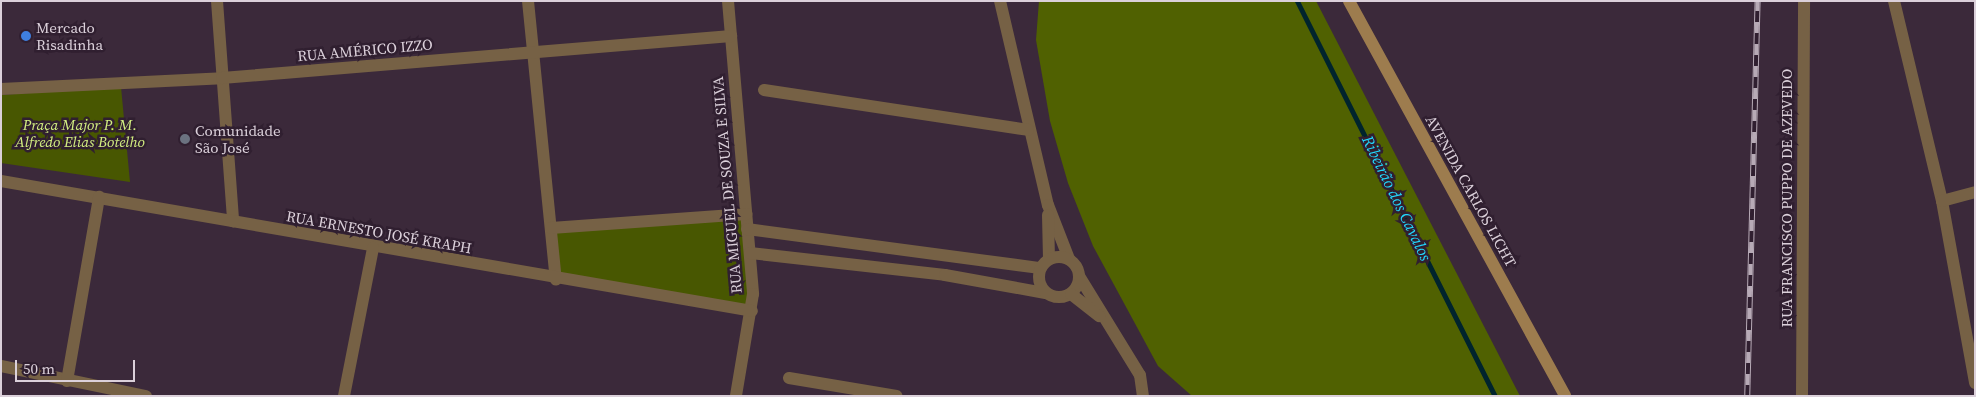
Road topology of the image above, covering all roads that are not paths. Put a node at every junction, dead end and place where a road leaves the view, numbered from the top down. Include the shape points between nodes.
1 (217, 1) edge
2 (528, 1) edge
3 (728, 1) edge
4 (1349, 1) edge
5 (1804, 1) edge
6 (1894, 1) edge
7 (997, 2) edge
8 (731, 36) junction
9 (533, 52) junction
10 (222, 78) junction
11 (1, 89) edge
12 (764, 90) dead end
13 (1028, 130) junction
14 (1, 181) edge
15 (1975, 192) edge
16 (99, 198) junction
17 (1942, 201) junction
18 (1048, 205) junction
19 (746, 214) junction
20 (233, 221) junction
21 (551, 228) junction
22 (747, 229) junction
23 (373, 248) junction
24 (750, 253) junction
25 (1050, 258) junction
26 (1069, 259) junction
27 (1040, 268) junction
28 (1079, 276) junction
29 (556, 280) junction
30 (1046, 293) junction
31 (1071, 294) junction
32 (752, 311) junction
33 (1104, 321) junction
34 (1, 366) edge
35 (789, 378) dead end
36 (67, 381) junction
37 (1975, 382) edge
38 (146, 396) edge
39 (344, 396) edge
40 (736, 396) edge
41 (896, 396) edge
42 (1142, 396) edge
43 (1565, 396) edge
44 (1802, 396) edge

1 - 10 street
2 - 9 street
3 - 8 street, RUA MIGUEL DE SOUZA E SILVA
4 - 43 main road, AVENIDA CARLOS LICHT
5 - 44 street, RUA FRANCISCO PUPPO DE AZEVEDO
6 - 17 street
7 - 13 street
8 - 9 street, RUA AMÉRICO IZZO
8 - 19 street, RUA MIGUEL DE SOUZA E SILVA
9 - 10 street, RUA AMÉRICO IZZO
9 - 21 street
10 - 11 street, RUA AMÉRICO IZZO
10 - 20 street
12 - 13 street
13 - 18 street
14 - 16 street, RUA ERNESTO JOSÉ KRAPH
15 - 17 street
16 - 20 street, RUA ERNESTO JOSÉ KRAPH
16 - 36 street
17 - 37 street
18 - 25 street
18 - 26 street
19 - 21 street
19 - 22 street, RUA MIGUEL DE SOUZA E SILVA
20 - 23 street, RUA ERNESTO JOSÉ KRAPH
21 - 29 street
22 - 24 street, RUA MIGUEL DE SOUZA E SILVA
22 - 27 street
23 - 29 street, RUA ERNESTO JOSÉ KRAPH
23 - 39 street
24 - 30 street via 945,275
24 - 32 street, RUA MIGUEL DE SOUZA E SILVA
25 - 26 street
25 - 27 street
26 - 28 street
27 - 30 street via 1039,281
28 - 31 street
28 - 33 street
29 - 32 street, RUA ERNESTO JOSÉ KRAPH
30 - 31 street via 1058,298
31 - 33 street
32 - 40 street, RUA MIGUEL DE SOUZA E SILVA
33 - 42 street via 1140,375
34 - 36 street
35 - 41 street
36 - 38 street

